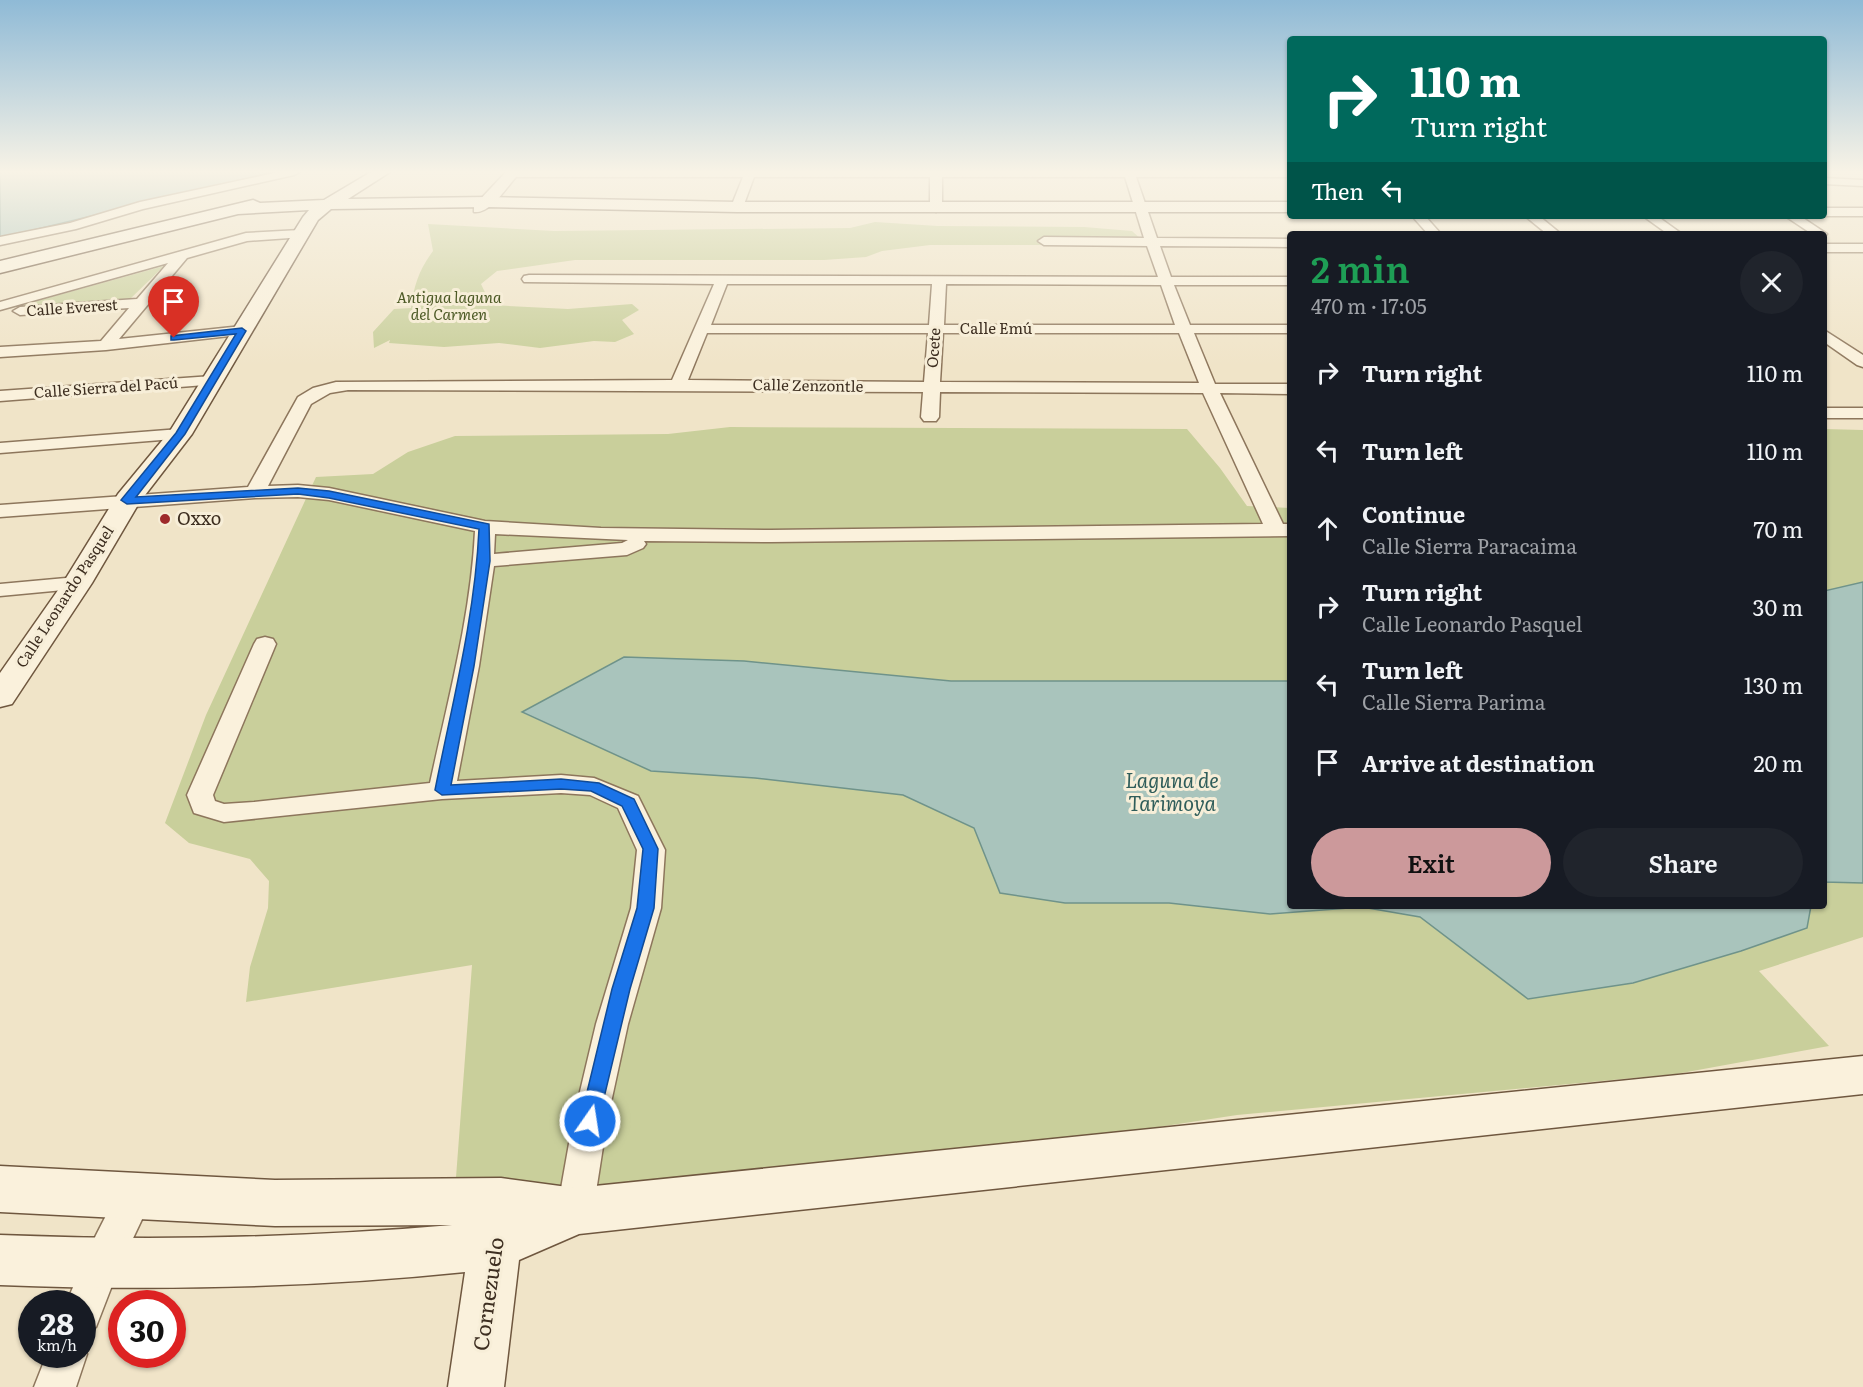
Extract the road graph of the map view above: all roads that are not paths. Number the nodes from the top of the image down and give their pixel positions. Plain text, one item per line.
1 (21, 237) edge
2 (122, 237) edge
3 (251, 237) edge
4 (298, 237) edge
5 (1148, 237) edge
6 (1827, 238) edge
7 (0, 241) edge
8 (1044, 241) dead end
9 (1150, 242) junction
10 (1287, 243) edge
11 (1827, 248) edge
12 (1844, 248) junction
13 (1863, 248) edge
14 (182, 255) junction
15 (0, 267) edge
16 (529, 279) dead end
17 (722, 280) junction
18 (939, 280) junction
19 (1167, 281) junction
20 (1287, 281) edge
21 (143, 303) junction
22 (0, 306) edge
23 (0, 312) edge
24 (701, 329) junction
25 (936, 329) junction
26 (1184, 329) junction
27 (1287, 329) edge
28 (242, 331) junction
29 (1827, 338) edge
30 (106, 345) junction
31 (0, 352) edge
32 (1863, 362) edge
33 (212, 381) junction
34 (678, 385) junction
35 (932, 388) junction
36 (1209, 389) junction
37 (1287, 389) edge
38 (0, 396) edge
39 (1827, 413) edge
40 (1863, 413) edge
41 (930, 417) dead end
42 (180, 434) junction
43 (0, 448) edge
44 (255, 492) junction
45 (127, 500) junction
46 (0, 511) edge
47 (485, 526) junction
48 (1283, 530) edge
49 (651, 536) junction
50 (484, 561) junction
51 (77, 583) junction
52 (0, 590) edge
53 (265, 644) dead end
54 (4, 685) edge
55 (442, 790) junction
56 (1863, 1075) edge
57 (0, 1189) edge
58 (135, 1196) junction
59 (575, 1211) junction
60 (498, 1223) junction
61 (0, 1260) edge
62 (101, 1264) junction
63 (91, 1290) edge
64 (62, 1368) edge
65 (55, 1387) edge
66 (476, 1387) edge

1 - 7 street
2 - 15 street
3 - 14 street
4 - 28 street, Calle Leonardo Pasquel
5 - 9 street
6 - 12 street
8 - 9 street
9 - 10 street
9 - 19 street
11 - 12 street
12 - 13 street
14 - 21 street
14 - 22 street
16 - 17 street
17 - 18 street
17 - 24 street
18 - 19 street
18 - 25 street, Ocete
19 - 20 street
19 - 26 street
21 - 23 street, Calle Everest
21 - 30 street
24 - 25 street, Calle Emú
24 - 34 street
25 - 26 street, Calle Emú
25 - 35 street, Ocete
26 - 27 street, Calle Emú
26 - 36 street
28 - 30 street
28 - 33 street, Calle Leonardo Pasquel
29 - 32 street
30 - 31 street
33 - 38 street, Calle Sierra del Pacú
33 - 42 street, Calle Leonardo Pasquel
34 - 35 street, Calle Zenzontle
34 - 44 street, Calle Zenzontle
35 - 36 street, Calle Zenzontle
35 - 41 street, Ocete
36 - 37 street, Calle Zenzontle
36 - 48 street
39 - 40 street
42 - 43 street
42 - 45 street, Calle Leonardo Pasquel
44 - 45 street
44 - 47 street
45 - 46 street
45 - 51 street, Calle Leonardo Pasquel
47 - 49 street
47 - 50 street
48 - 49 street
49 - 50 street
50 - 55 street
51 - 52 street
51 - 54 street, Calle Leonardo Pasquel
53 - 55 street
55 - 59 street
56 - 59 street
57 - 58 street
58 - 60 street
58 - 62 street
59 - 60 street
60 - 62 street
60 - 66 street, Cornezuelo
61 - 62 street
62 - 63 street
64 - 65 street

